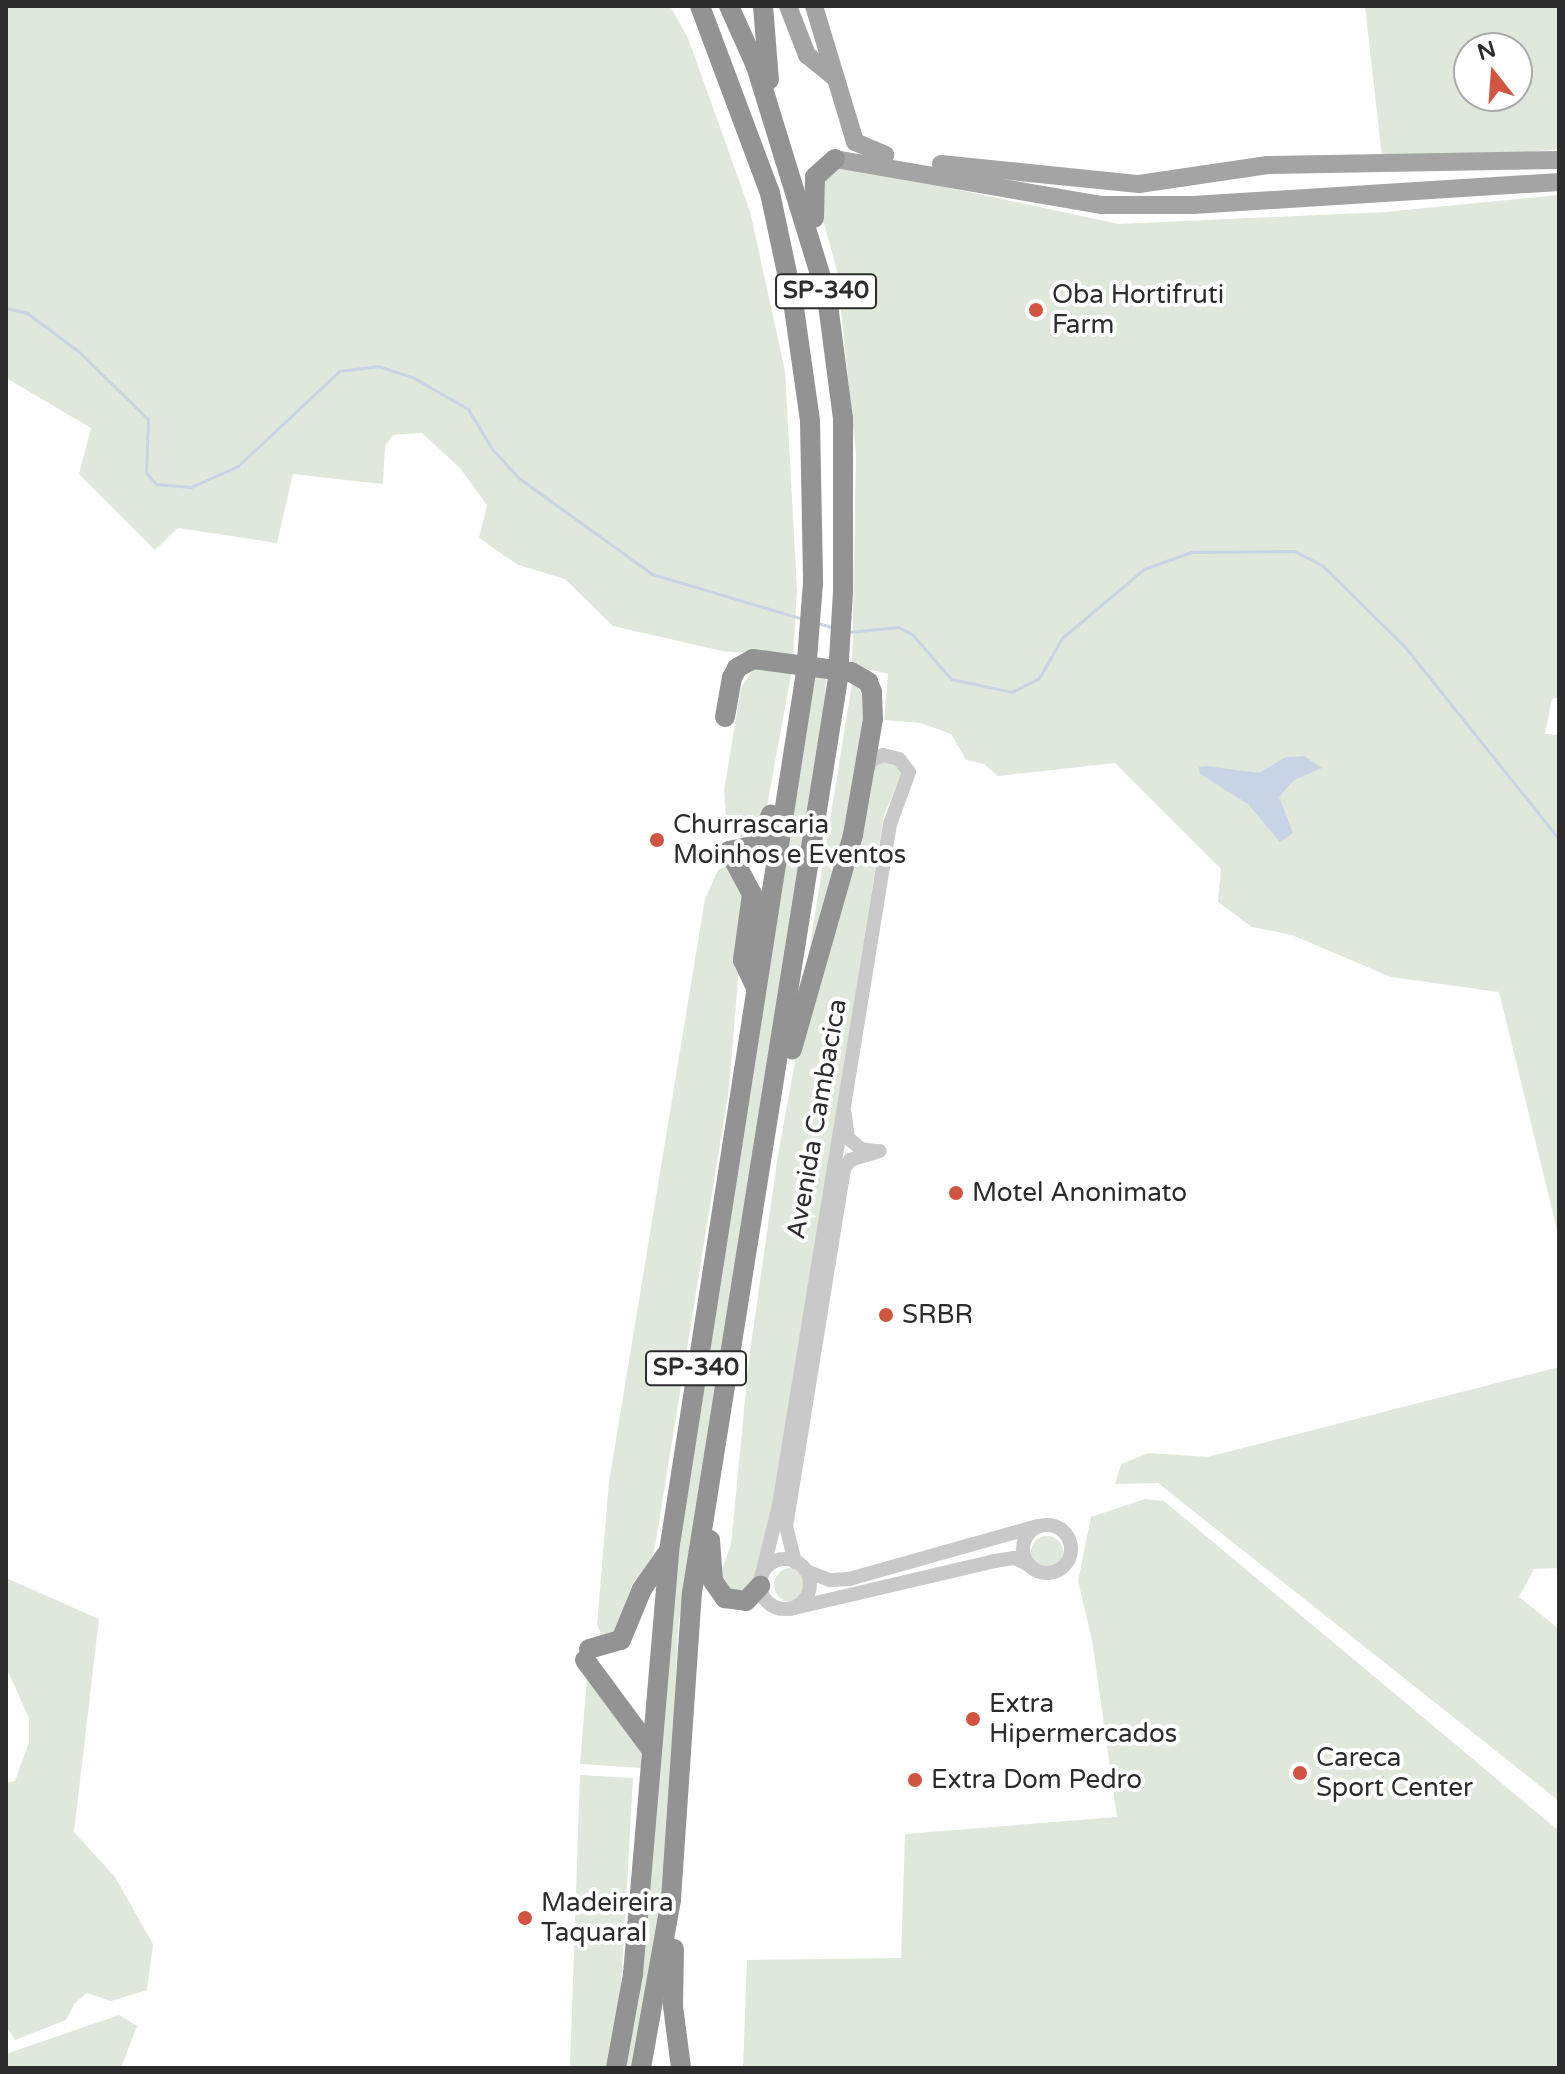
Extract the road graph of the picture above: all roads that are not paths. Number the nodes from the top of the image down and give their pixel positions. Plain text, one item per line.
1 (700, 6) edge
2 (729, 6) edge
3 (763, 6) edge
4 (788, 6) edge
5 (814, 6) edge
6 (835, 78) junction
7 (772, 116) junction
8 (855, 142) junction
9 (835, 159) junction
10 (1559, 160) edge
11 (1559, 182) edge
12 (1139, 184) junction
13 (1078, 204) junction
14 (818, 258) junction
15 (725, 717) dead end
16 (784, 805) junction
17 (857, 815) junction
18 (755, 986) junction
19 (848, 1082) junction
20 (760, 1186) junction
21 (735, 1337) junction
22 (1038, 1526) junction
23 (669, 1551) junction
24 (1029, 1565) junction
25 (800, 1566) junction
26 (761, 1582) junction
27 (790, 1609) junction
28 (650, 1748) junction
29 (676, 1833) junction
30 (616, 2068) edge
31 (641, 2068) edge
32 (681, 2068) edge

1 - 16 highway, SP-340, bridge
2 - 7 highway, SP-340
3 - 7 highway
4 - 6 main road
5 - 6 main road
6 - 8 main road
7 - 14 highway, SP-340
8 - 9 main road
8 - 12 main road
9 - 13 main road
9 - 14 highway
10 - 12 main road
11 - 13 main road
12 - 13 main road
14 - 20 highway, SP-340, bridge
15 - 17 highway
16 - 18 highway, SP-340
16 - 18 highway
17 - 19 street, Avenida Cambacica
17 - 20 highway
18 - 23 highway, SP-340
19 - 25 street, Avenida Cambacica
19 - 26 street, Avenida Cambacica
20 - 21 highway, SP-340
21 - 26 highway
21 - 29 highway, SP-340
22 - 24 street
22 - 24 street
22 - 25 street
23 - 28 highway, SP-340
23 - 28 highway
24 - 27 street
25 - 26 street
25 - 27 street
26 - 27 street
28 - 30 highway, SP-340
29 - 31 highway, SP-340
29 - 32 highway

